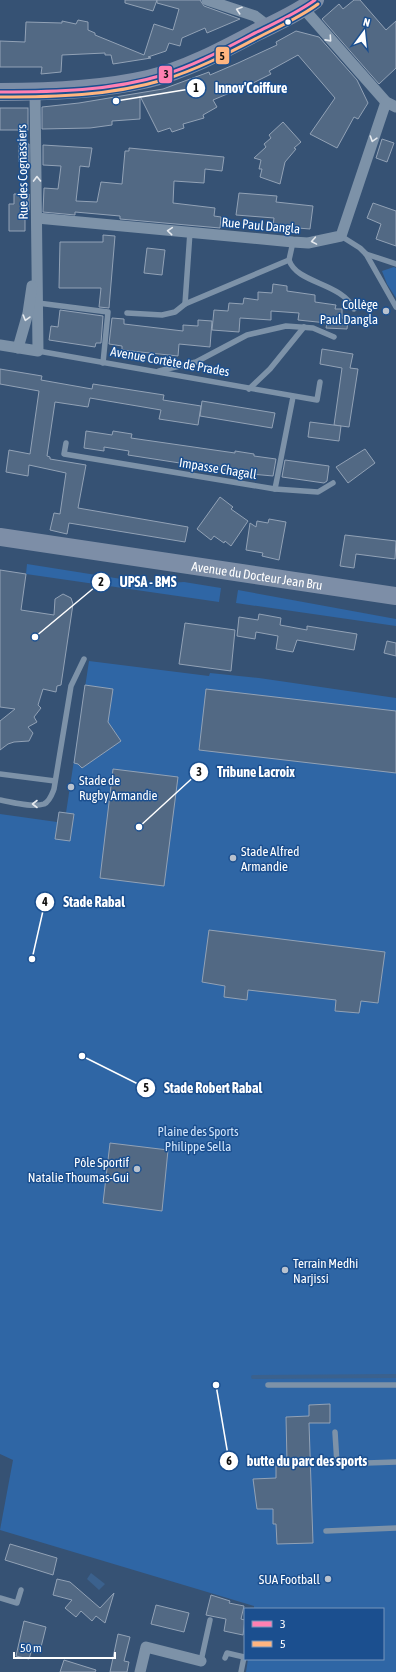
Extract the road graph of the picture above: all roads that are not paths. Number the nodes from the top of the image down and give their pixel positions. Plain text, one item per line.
1 (207, 0) edge
2 (310, 4) edge
3 (268, 26) junction
4 (0, 92) edge
5 (35, 92) junction
6 (386, 102) junction
7 (396, 107) edge
8 (37, 218) junction
9 (190, 232) junction
10 (341, 236) junction
11 (293, 242) junction
12 (38, 252) junction
13 (366, 254) junction
14 (289, 260) junction
15 (396, 264) edge
16 (38, 303) junction
17 (185, 304) junction
18 (396, 307) edge
19 (354, 309) dead end
20 (127, 313) dead end
21 (304, 327) junction
22 (334, 337) dead end
23 (0, 344) edge
24 (18, 348) junction
25 (38, 351) junction
26 (103, 362) junction
27 (157, 372) junction
28 (320, 382) dead end
29 (250, 389) junction
30 (293, 397) junction
31 (66, 443) dead end
32 (333, 483) dead end
33 (275, 489) junction
34 (0, 537) edge
35 (396, 596) edge
36 (84, 659) dead end
37 (0, 774) edge
38 (55, 781) junction
39 (0, 800) edge
40 (396, 1385) edge
41 (268, 1386) dead end
42 (336, 1432) dead end
43 (396, 1462) edge
44 (396, 1528) edge
45 (326, 1531) dead end
46 (21, 1590) dead end
47 (0, 1598) edge
48 (210, 1620) dead end
49 (225, 1658) dead end
50 (201, 1661) joint
51 (140, 1672) edge
52 (241, 1672) edge

3 -> 1 street
2 - 3 main road
2 -> 6 street
3 - 5 main road
4 - 5 main road
8 -> 5 street, Rue des Cognassiers
6 - 7 street
6 -> 10 street
9 -> 8 street, Rue Paul Dangla
8 - 12 street, Rue des Cognassiers
9 - 11 street, Rue Paul Dangla
9 - 17 lane
10 -> 11 street, Rue Paul Dangla
10 - 13 lane
11 - 14 lane
12 - 16 street
12 -> 24 street
13 - 15 lane
13 - 18 lane
14 - 17 lane
14 - 19 lane
16 - 25 street
16 - 26 lane
17 - 20 lane
21 - 22 lane
21 - 27 lane
21 - 29 lane
23 - 24 street, Avenue Cortète de Prades
24 - 25 street, Avenue Cortète de Prades
25 - 26 lane, Avenue Cortète de Prades
26 - 27 lane, Avenue Cortète de Prades
27 - 29 lane, Avenue Cortète de Prades
28 - 30 lane, Avenue Cortète de Prades
29 - 30 lane, Avenue Cortète de Prades
30 - 33 lane
31 - 33 lane, Impasse Chagall
32 - 33 lane, Impasse Chagall
34 - 35 main road, Avenue du Docteur Jean Bru
36 - 38 lane
37 - 38 lane
38 -> 39 lane
40 - 41 lane
42 - 43 lane
44 - 45 lane
46 - 47 lane
48 - 50 lane
49 - 52 lane
50 - 51 street

